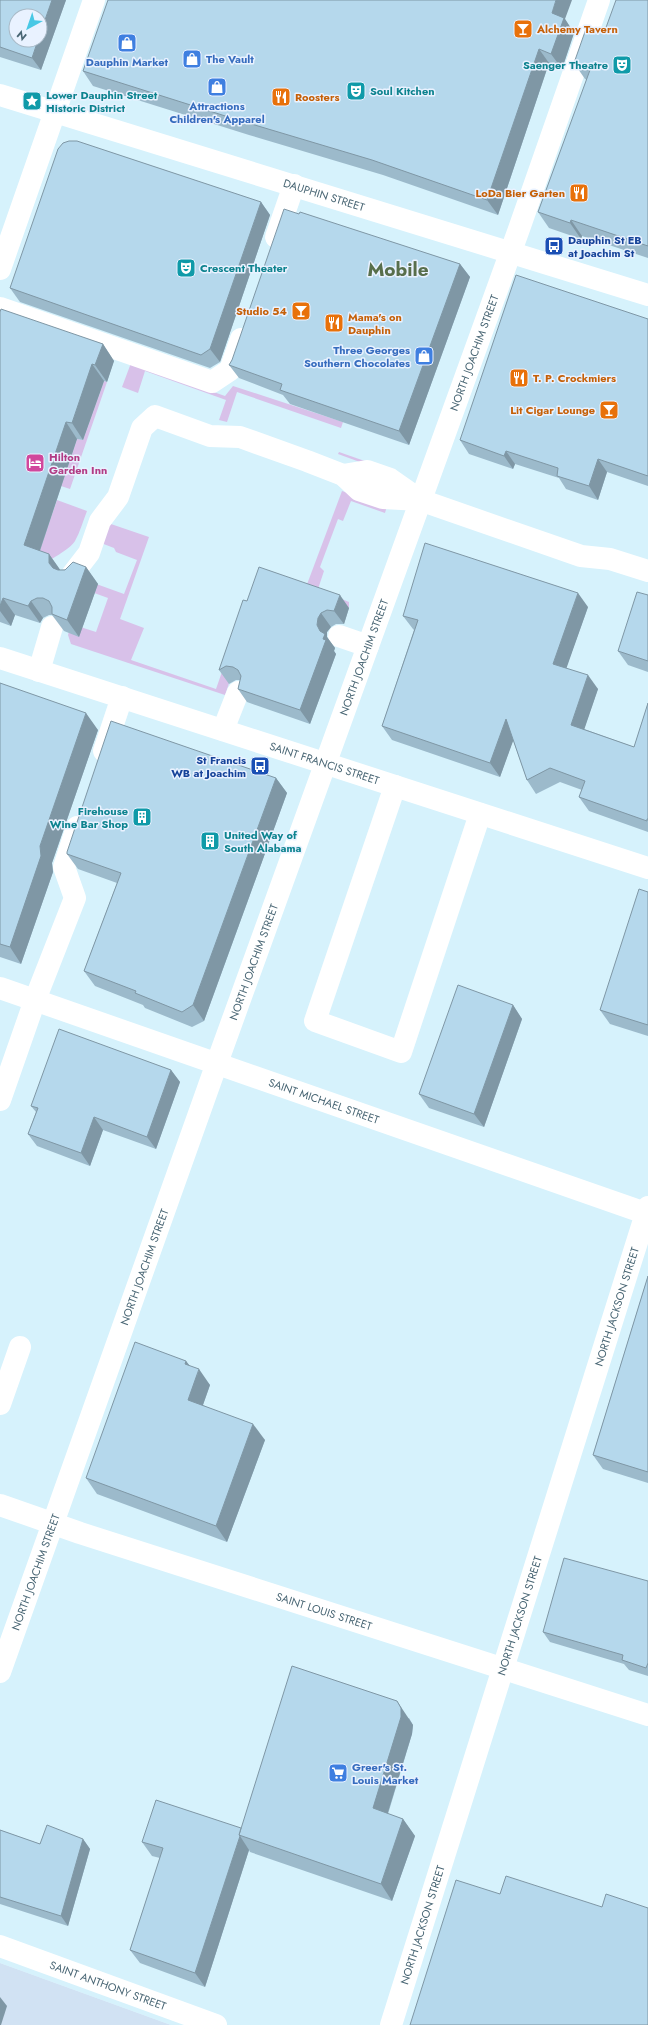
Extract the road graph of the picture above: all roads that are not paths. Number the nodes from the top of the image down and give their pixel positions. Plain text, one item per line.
1 (94, 0) edge
2 (599, 0) edge
3 (0, 95) edge
4 (54, 112) junction
5 (294, 185) junction
6 (511, 252) junction
7 (270, 254) edge
8 (0, 269) edge
9 (648, 295) edge
10 (0, 308) edge
11 (248, 319) edge
12 (420, 500) junction
13 (648, 571) edge
14 (72, 575) edge
15 (52, 627) edge
16 (339, 636) dead end
17 (368, 646) junction
18 (0, 658) edge
19 (39, 671) junction
20 (238, 692) edge
21 (122, 697) junction
22 (223, 730) junction
23 (326, 764) junction
24 (97, 771) edge
25 (395, 786) junction
26 (84, 808) edge
27 (480, 814) junction
28 (648, 868) edge
29 (0, 988) edge
30 (35, 1000) junction
31 (217, 1063) junction
32 (0, 1100) edge
33 (647, 1212) edge
34 (20, 1347) dead end
35 (0, 1404) edge
36 (0, 1505) edge
37 (54, 1524) junction
38 (504, 1669) junction
39 (0, 1672) edge
40 (648, 1715) edge
41 (0, 1946) edge
42 (216, 2025) edge
43 (391, 2025) edge

1 - 4 street
2 - 6 street, NORTH JOACHIM STREET
3 - 4 street, DAUPHIN STREET
4 - 5 street, DAUPHIN STREET
4 - 8 street
5 - 6 street, DAUPHIN STREET
5 - 7 street
6 - 9 street, DAUPHIN STREET
6 - 12 street, NORTH JOACHIM STREET
10 - 11 street
12 - 13 street
12 - 14 street
12 - 17 street, NORTH JOACHIM STREET
15 - 19 street
16 - 17 street
17 - 23 street, NORTH JOACHIM STREET
18 - 19 street, SAINT FRANCIS STREET
19 - 21 street, SAINT FRANCIS STREET
20 - 22 street
21 - 22 street, SAINT FRANCIS STREET
21 - 24 street
22 - 23 street, SAINT FRANCIS STREET
23 - 25 street, SAINT FRANCIS STREET
23 - 31 street, NORTH JOACHIM STREET
25 - 27 street, SAINT FRANCIS STREET
25 - 27 street
26 - 30 street
27 - 28 street, SAINT FRANCIS STREET
29 - 30 street, SAINT MICHAEL STREET
30 - 31 street, SAINT MICHAEL STREET
30 - 32 street
31 - 33 street, SAINT MICHAEL STREET
31 - 37 street, NORTH JOACHIM STREET
33 - 38 street, NORTH JACKSON STREET
34 - 35 street
36 - 37 street, SAINT LOUIS STREET
37 - 38 street, SAINT LOUIS STREET
37 - 39 street, NORTH JOACHIM STREET
38 - 40 street, SAINT LOUIS STREET
38 - 43 street, NORTH JACKSON STREET
41 - 42 street, SAINT ANTHONY STREET

